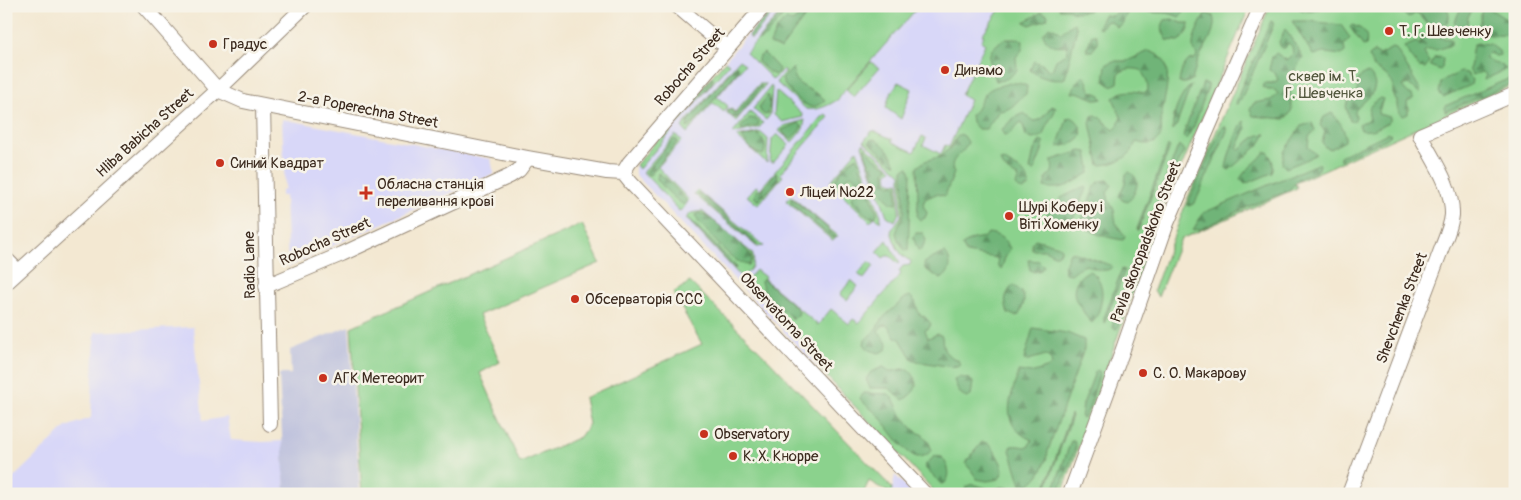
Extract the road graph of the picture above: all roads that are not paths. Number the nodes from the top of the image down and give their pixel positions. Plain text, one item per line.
1 (144, 6) edge
2 (305, 6) edge
3 (677, 6) edge
4 (764, 6) edge
5 (1261, 6) edge
6 (729, 46) junction
7 (218, 90) junction
8 (1515, 94) edge
9 (264, 106) junction
10 (528, 158) junction
11 (623, 172) junction
12 (6, 259) edge
13 (18, 271) junction
14 (6, 283) edge
15 (266, 286) junction
16 (270, 424) dead end
17 (925, 494) edge
18 (1070, 494) edge
19 (1349, 494) edge

1 - 7 street, 2-a Poperechna Street
2 - 7 street, Hliba Babicha Street
3 - 6 street
4 - 6 street, Robocha Street
5 - 18 street, Pavla skoropadskoho Street
6 - 11 street, Robocha Street
7 - 9 street, 2-a Poperechna Street
7 - 13 street, Hliba Babicha Street
8 - 19 street, Shevchenka Street
9 - 10 street, 2-a Poperechna Street
9 - 15 street, Radio Lane
10 - 11 street, 2-a Poperechna Street
10 - 15 street, Robocha Street
11 - 17 street, Observatorna Street
12 - 13 street
13 - 14 street, Hliba Babicha Street
15 - 16 street, Radio Lane

